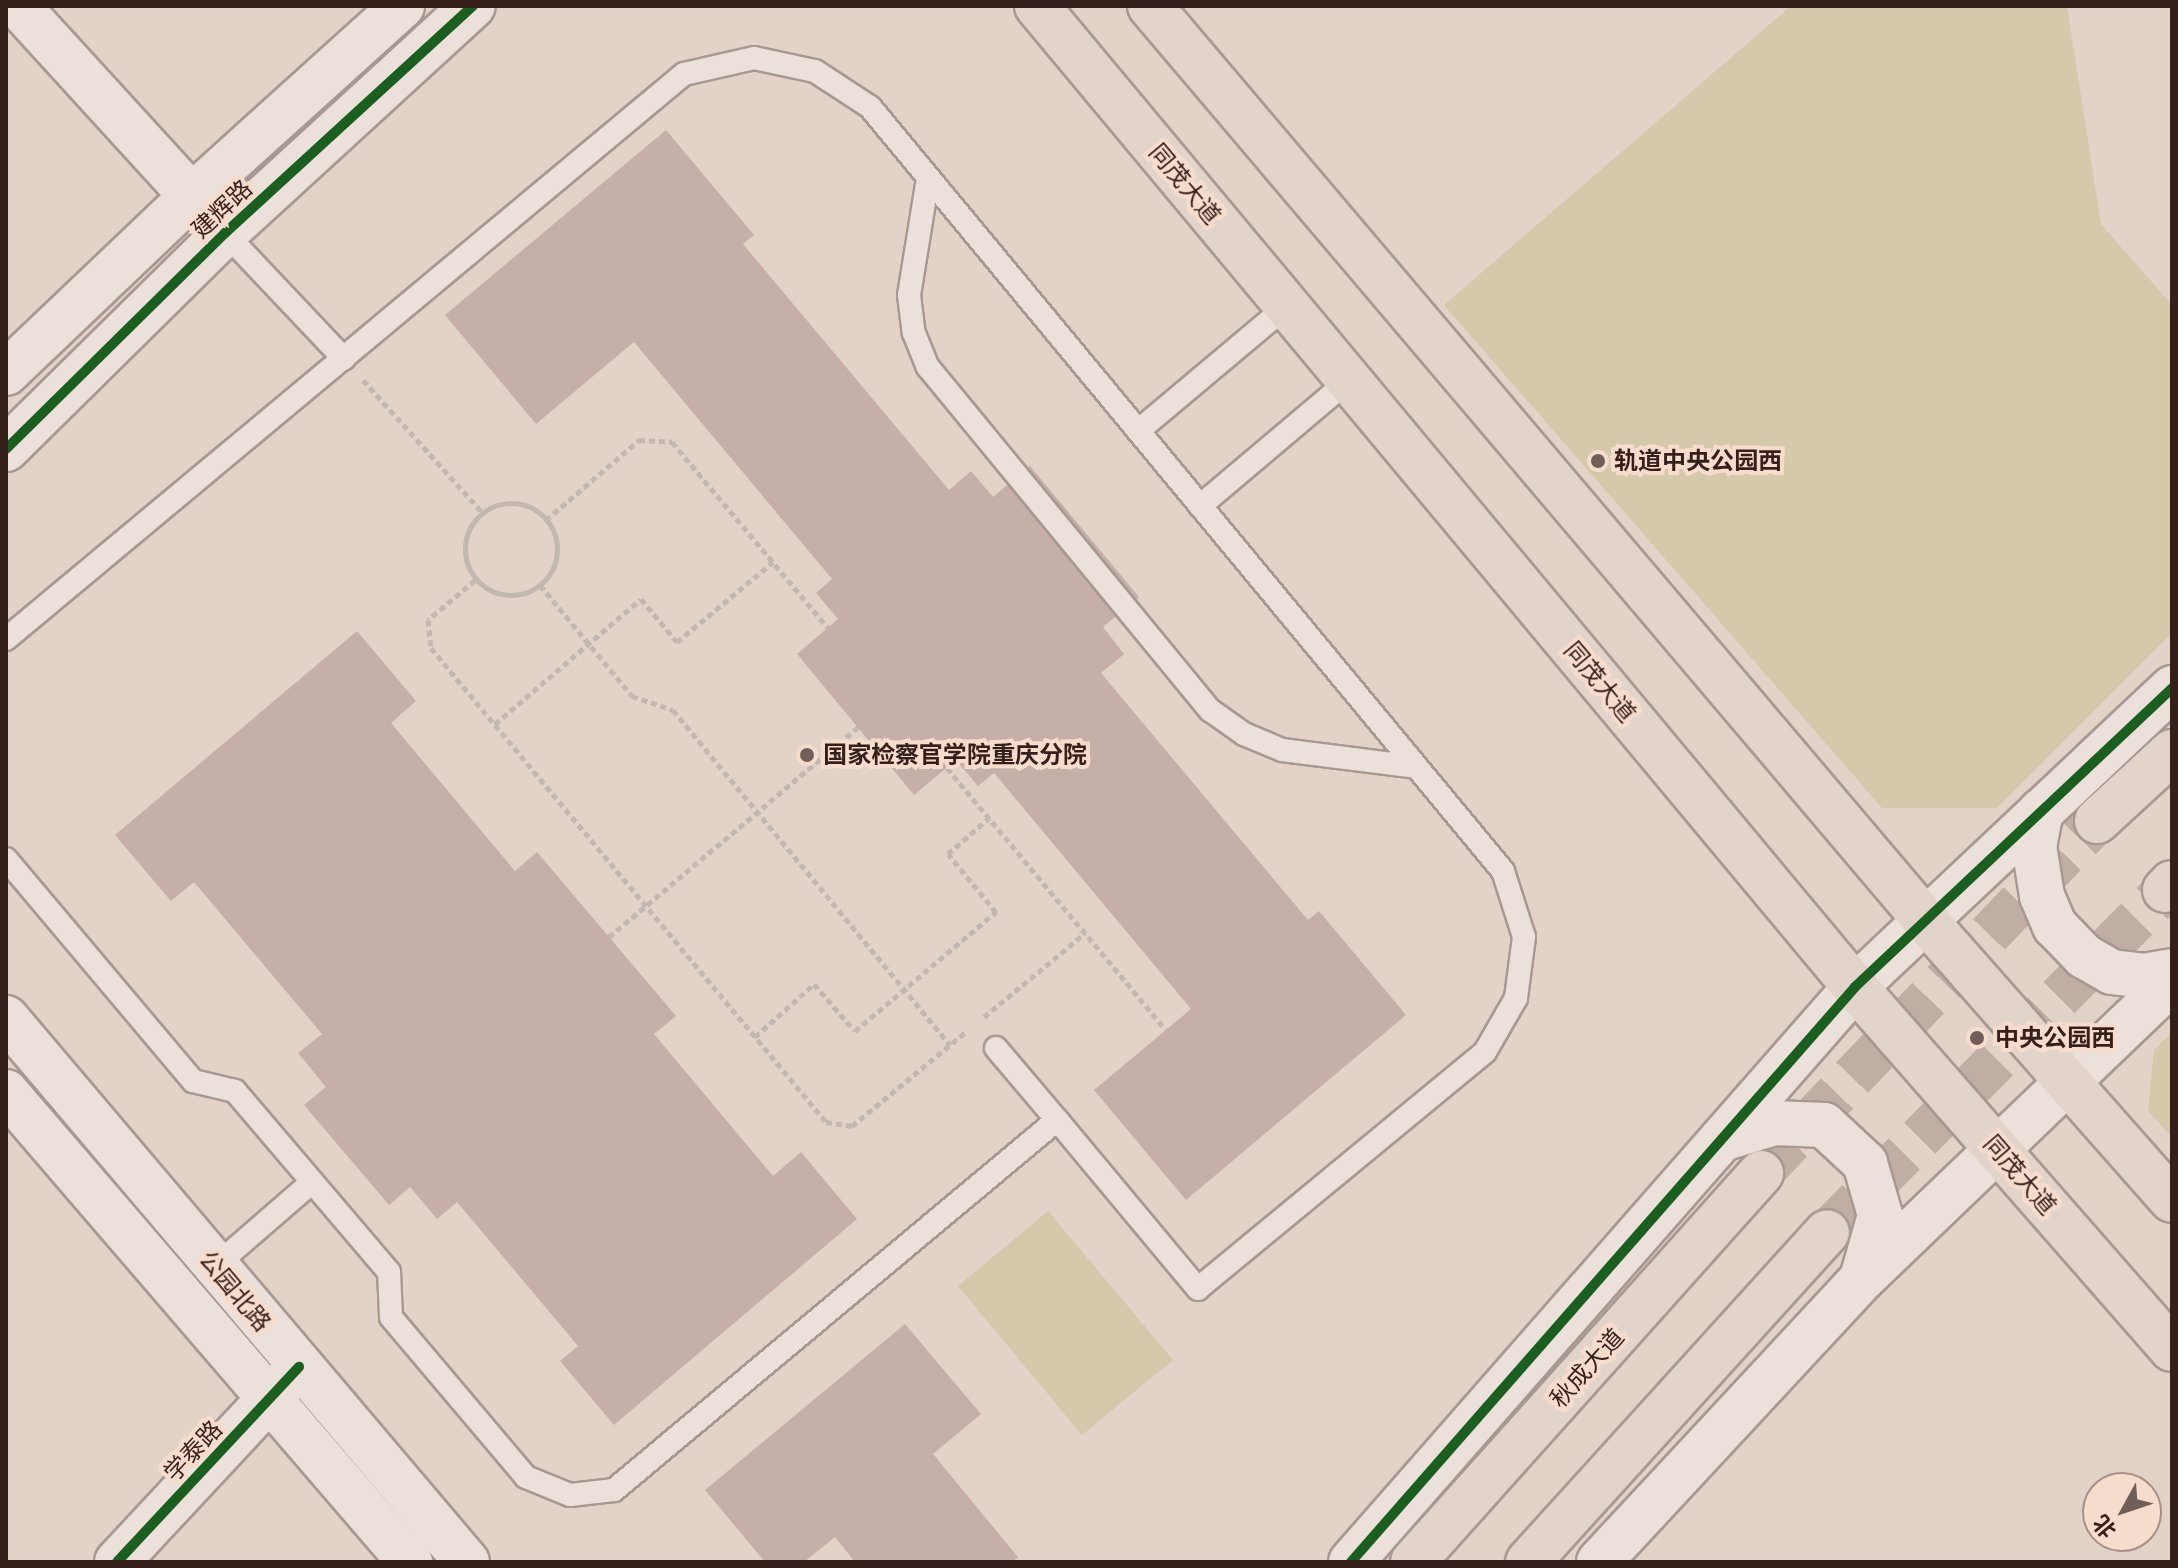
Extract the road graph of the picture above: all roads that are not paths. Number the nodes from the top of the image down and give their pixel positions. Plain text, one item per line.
1 (18, 6) edge
2 (402, 6) edge
3 (473, 6) edge
4 (1037, 6) edge
5 (1150, 6) edge
6 (928, 178) junction
7 (192, 196) junction
8 (225, 233) junction
9 (1287, 306) junction
10 (344, 359) junction
11 (6, 373) edge
12 (1348, 381) junction
13 (1138, 431) junction
14 (6, 449) edge
15 (1200, 506) junction
16 (6, 639) edge
17 (2172, 688) edge
18 (2172, 752) edge
19 (1416, 767) junction
20 (2041, 811) junction
21 (2097, 821) tunnel mouth
22 (6, 859) edge
23 (1925, 920) junction
24 (2172, 971) edge
25 (2172, 982) edge
26 (1855, 987) junction
27 (6, 1018) edge
28 (996, 1048) dead end
29 (2067, 1082) junction
30 (6, 1092) edge
31 (1057, 1120) junction
32 (1722, 1139) junction
33 (1996, 1147) junction
34 (1761, 1173) tunnel mouth
35 (312, 1182) junction
36 (2172, 1200) edge
37 (1827, 1232) tunnel mouth
38 (214, 1267) junction
39 (1863, 1278) junction
40 (2172, 1349) edge
41 (284, 1382) junction
42 (117, 1562) edge
43 (410, 1562) edge
44 (467, 1562) edge
45 (1351, 1562) edge
46 (1413, 1562) edge
47 (1528, 1562) edge
48 (1599, 1562) edge

1 - 7 street
2 - 7 street, 建辉路
3 - 8 street, 建辉路
4 - 9 main road, 同茂大道
5 - 23 main road
6 - 10 lane
6 - 13 lane
6 - 19 lane
7 - 8 street
7 - 11 street, 建辉路
8 - 10 lane
8 - 14 street, 建辉路
9 - 12 main road, 同茂大道
9 - 13 lane
10 - 16 lane
12 - 15 lane
12 - 26 main road, 同茂大道
13 - 15 lane
15 - 19 lane
17 - 20 street
18 - 21 main road
19 - 31 lane
20 - 23 street
20 - 24 street
22 - 35 lane
23 - 26 street
23 - 29 main road
25 - 29 street
26 - 32 street
26 - 33 main road, 同茂大道
27 - 38 street, 公园北路
28 - 31 lane
29 - 33 street
29 - 36 main road
30 - 41 street, 公园北路
31 - 35 lane
32 - 39 street
32 - 45 street
33 - 39 street
33 - 40 main road, 同茂大道
34 - 46 main road, 秋成大道
35 - 38 lane
37 - 47 main road
38 - 41 street, 公园北路
39 - 48 street
41 - 42 street, 学泰路
41 - 43 street, 公园北路
41 - 44 street, 公园北路

